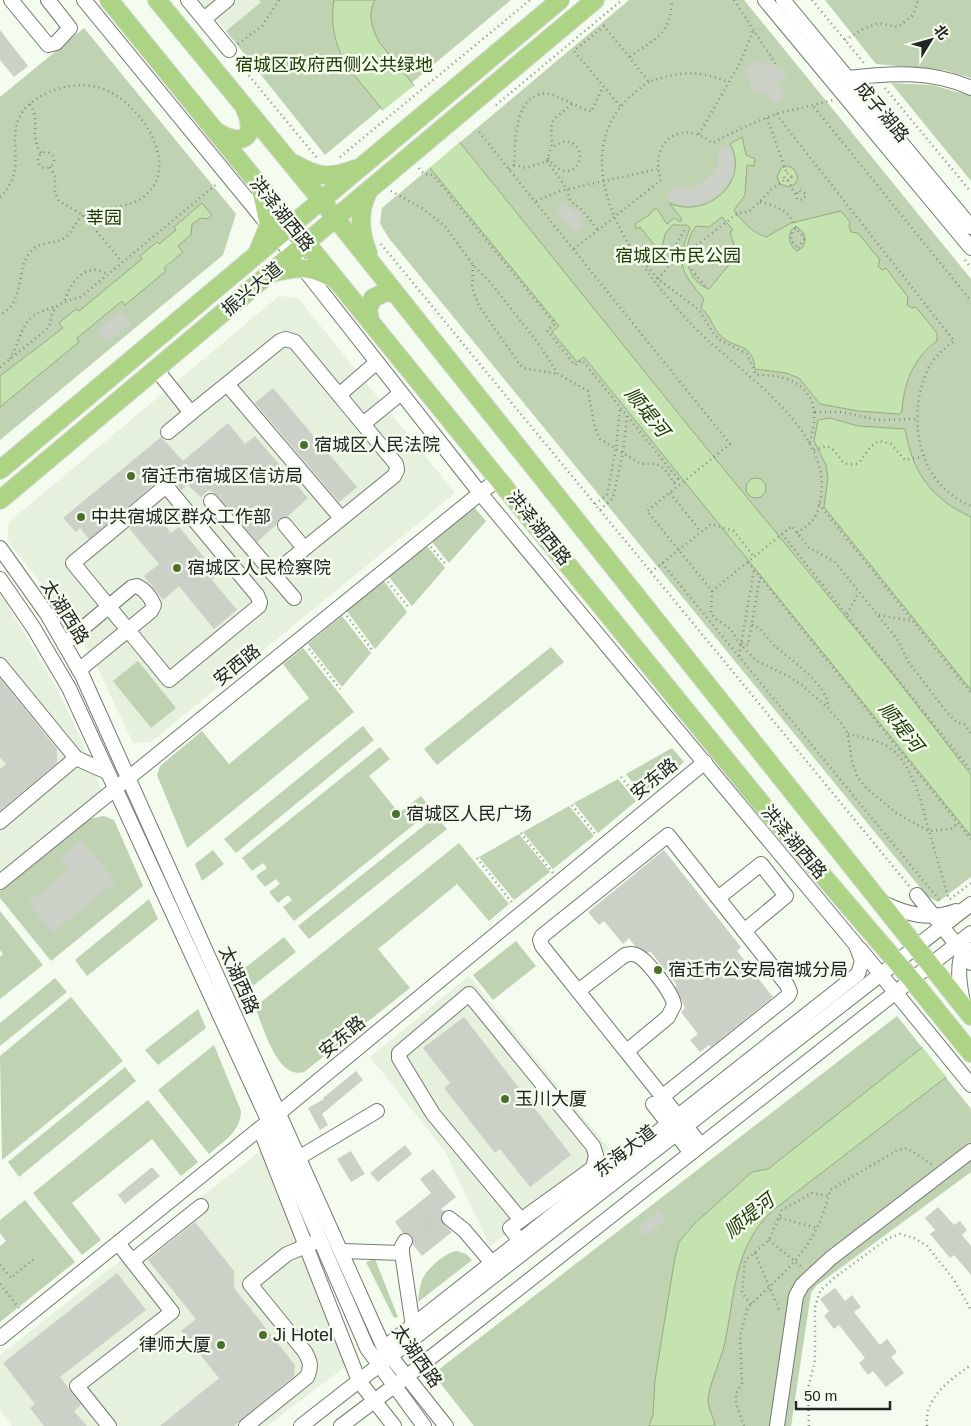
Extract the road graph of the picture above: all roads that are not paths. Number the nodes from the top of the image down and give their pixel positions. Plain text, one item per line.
1 (11, 0) edge
2 (48, 0) edge
3 (84, 0) edge
4 (109, 0) edge
5 (157, 0) edge
6 (188, 0) edge
7 (228, 0) edge
8 (560, 0) edge
9 (595, 0) edge
10 (765, 0) edge
11 (783, 0) edge
12 (204, 19) junction
13 (229, 50) road end
14 (848, 78) junction
15 (971, 88) edge
16 (243, 105) junction
17 (215, 130) junction
18 (289, 160) junction
19 (369, 161) junction
20 (394, 179) junction
21 (259, 185) junction
22 (368, 192) junction
23 (322, 201) junction
24 (336, 219) junction
25 (292, 226) junction
26 (971, 227) edge
27 (274, 232) junction
28 (971, 248) edge
29 (300, 255) junction
30 (371, 263) junction
31 (336, 280) junction
32 (227, 281) junction
33 (395, 293) junction
34 (240, 298) junction
35 (370, 321) junction
36 (377, 362) junction
37 (156, 369) junction
38 (227, 384) junction
39 (401, 393) junction
40 (339, 395) junction
41 (191, 413) junction
42 (363, 424) junction
43 (168, 432) dead end
44 (35, 440) junction
45 (49, 459) junction
46 (0, 470) edge
47 (498, 478) junction
48 (480, 493) junction
49 (0, 500) edge
50 (211, 501) dead end
51 (341, 518) junction
52 (285, 525) dead end
53 (0, 548) edge
54 (304, 548) junction
55 (273, 574) junction
56 (0, 579) edge
57 (294, 598) dead end
58 (108, 606) junction
59 (128, 630) junction
60 (64, 644) junction
61 (0, 665) edge
62 (79, 670) junction
63 (76, 758) junction
64 (705, 762) junction
65 (107, 772) junction
66 (127, 778) junction
67 (115, 788) junction
68 (0, 822) edge
69 (858, 876) junction
70 (0, 882) edge
71 (836, 891) junction
72 (916, 895) road end
73 (718, 898) junction
74 (879, 901) junction
75 (970, 905) edge
76 (938, 917) junction
77 (864, 924) junction
78 (744, 931) junction
79 (971, 933) edge
80 (971, 938) edge
81 (856, 945) junction
82 (915, 947) junction
83 (963, 953) edge
84 (897, 962) junction
85 (930, 965) junction
86 (877, 969) junction
87 (912, 980) junction
88 (578, 991) junction
89 (900, 996) junction
90 (967, 1012) edge
91 (940, 1014) junction
92 (971, 1026) edge
93 (967, 1049) edge
94 (627, 1051) junction
95 (971, 1085) edge
96 (658, 1100) junction
97 (377, 1111) dead end
98 (269, 1121) junction
99 (677, 1125) junction
100 (696, 1149) junction
101 (971, 1151) edge
102 (300, 1157) junction
103 (201, 1206) dead end
104 (449, 1218) dead end
105 (521, 1220) junction
106 (520, 1240) junction
107 (320, 1241) junction
108 (118, 1243) junction
109 (306, 1246) junction
110 (342, 1251) junction
111 (132, 1261) junction
112 (496, 1268) junction
113 (414, 1332) junction
114 (0, 1338) edge
115 (388, 1353) junction
116 (379, 1367) junction
117 (406, 1377) junction
118 (359, 1381) junction
119 (394, 1386) junction
120 (375, 1401) junction
121 (108, 1426) edge
122 (246, 1426) edge
123 (301, 1426) edge
124 (341, 1426) edge
125 (394, 1426) edge
126 (424, 1426) edge
127 (446, 1426) edge
128 (776, 1426) edge

1 - 2 street
3 - 27 street
4 - 17 main road, 洪泽湖西路
5 - 16 main road, 洪泽湖西路
6 - 12 street
7 - 12 street
8 - 19 main road, 振兴大道
9 - 20 main road, 振兴大道
10 - 28 street, 成子湖路
11 - 14 street, 成子湖路
12 - 13 street
14 - 15 street
14 - 26 street, 成子湖路
16 - 17 main road
16 - 18 main road, 洪泽湖西路
17 - 21 main road, 洪泽湖西路
18 - 19 main road
18 - 23 main road, 洪泽湖西路
19 - 20 main road
19 - 23 main road, 振兴大道
20 - 22 main road, 振兴大道
21 - 25 main road, 洪泽湖西路
21 - 27 main road
22 - 24 main road, 振兴大道
22 - 30 main road
23 - 24 main road, 洪泽湖西路
23 - 25 main road, 振兴大道
24 - 29 main road, 振兴大道
24 - 30 main road, 洪泽湖西路
25 - 27 main road, 振兴大道
25 - 29 main road, 洪泽湖西路
27 - 29 street
27 - 32 main road, 振兴大道
29 - 31 main road, 洪泽湖西路
29 - 31 main road
29 - 34 main road, 振兴大道
29 - 36 street
30 - 33 main road, 洪泽湖西路
31 - 35 main road, 洪泽湖西路
32 - 34 main road
32 - 44 main road, 振兴大道
33 - 35 main road
33 - 69 main road, 洪泽湖西路
34 - 37 main road, 振兴大道
35 - 47 main road, 洪泽湖西路
36 - 39 street
36 - 40 street
37 - 41 street
37 - 45 main road, 振兴大道
38 - 40 street
38 - 41 street
38 - 51 street
39 - 42 street
39 - 48 street
40 - 42 street
41 - 43 street
42 - 51 street
44 - 45 main road
44 - 46 main road, 振兴大道
45 - 49 main road, 振兴大道
47 - 48 street, 安西路
47 - 71 main road, 洪泽湖西路
48 - 64 street
48 - 66 street, 安西路
50 - 55 street
51 - 54 street
52 - 54 street
53 - 60 street, 太湖西路
54 - 55 street
55 - 57 street
56 - 65 street, 太湖西路
58 - 59 street
58 - 59 street
58 - 59 street
58 - 60 street
59 - 62 street
60 - 62 street, 太湖西路
61 - 63 street
62 - 66 street, 太湖西路
63 - 65 street
63 - 68 street
64 - 81 street
64 - 98 street, 安东路
65 - 67 street, 太湖西路
66 - 67 street, 安西路
66 - 98 street, 太湖西路
67 - 70 street, 安西路
67 - 98 street, 太湖西路
69 - 71 main road
69 - 74 main road, 洪泽湖西路
71 - 77 main road, 洪泽湖西路
72 - 76 street
73 - 78 street
73 - 78 street
73 - 88 street
74 - 76 street
74 - 82 main road, 洪泽湖西路
75 - 76 street, 东海大道
76 - 82 street, 东海大道
76 - 83 street
77 - 84 main road, 洪泽湖西路
77 - 86 street
78 - 96 street
79 - 83 street
80 - 83 street
81 - 86 street
81 - 99 street
82 - 84 street, 东海大道
82 - 85 main road, 洪泽湖西路
83 - 85 street
83 - 90 street
84 - 86 street, 东海大道
84 - 87 main road, 洪泽湖西路
85 - 87 street
85 - 90 main road, 洪泽湖西路
86 - 89 street
86 - 99 street, 东海大道
87 - 89 street
87 - 91 main road, 洪泽湖西路
88 - 94 street
88 - 94 street
89 - 91 street
89 - 95 street
89 - 100 street
91 - 93 main road, 洪泽湖西路
92 - 93 main road
94 - 96 street
96 - 99 street
97 - 102 street
98 - 102 street, 太湖西路
98 - 107 street, 太湖西路
98 - 108 street, 安东路
98 - 109 street
99 - 100 street
99 - 106 street
99 - 112 street, 东海大道
100 - 117 street
101 - 128 street
102 - 110 street, 太湖西路
103 - 111 street
104 - 112 street
105 - 105 street
105 - 106 street
106 - 112 street
107 - 109 street
107 - 116 street, 太湖西路
108 - 111 street
108 - 114 street, 安东路
109 - 118 street
109 - 122 street
110 - 113 street
110 - 115 street, 太湖西路
111 - 121 street
112 - 113 street, 东海大道
113 - 115 street, 东海大道
115 - 116 street, 东海大道
115 - 117 street, 太湖西路
116 - 118 street, 东海大道
116 - 119 street, 太湖西路
117 - 119 street
117 - 127 street, 太湖西路
118 - 120 street
118 - 123 street, 东海大道
119 - 120 street
119 - 126 street, 太湖西路
120 - 124 street
120 - 125 street

